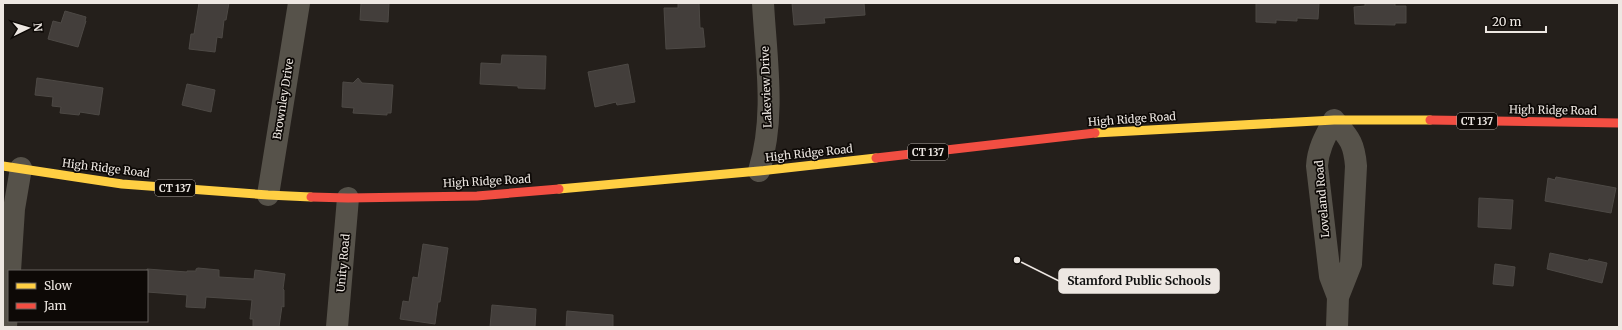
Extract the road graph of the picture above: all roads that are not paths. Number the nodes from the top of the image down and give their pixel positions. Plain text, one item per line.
1 (299, 3) edge
2 (762, 3) edge
3 (1334, 120) junction
4 (1619, 123) edge
5 (12, 167) edge
6 (759, 171) junction
7 (268, 195) junction
8 (348, 198) junction
9 (10, 270) edge
10 (8, 298) edge
11 (1338, 298) junction
12 (6, 327) edge
13 (337, 327) edge
14 (1337, 327) edge

1 - 7 street, Brownley Drive
2 - 6 street, Lakeview Drive
3 - 4 main road, High Ridge Road / CT 137
3 - 6 main road, High Ridge Road / CT 137
3 - 11 street, Loveland Road
3 - 11 street, Loveland Road
5 - 7 main road, High Ridge Road / CT 137
5 - 9 street
6 - 8 main road, High Ridge Road / CT 137
7 - 8 main road, High Ridge Road / CT 137
8 - 13 street, Unity Road
10 - 12 street
11 - 14 street, Loveland Road

